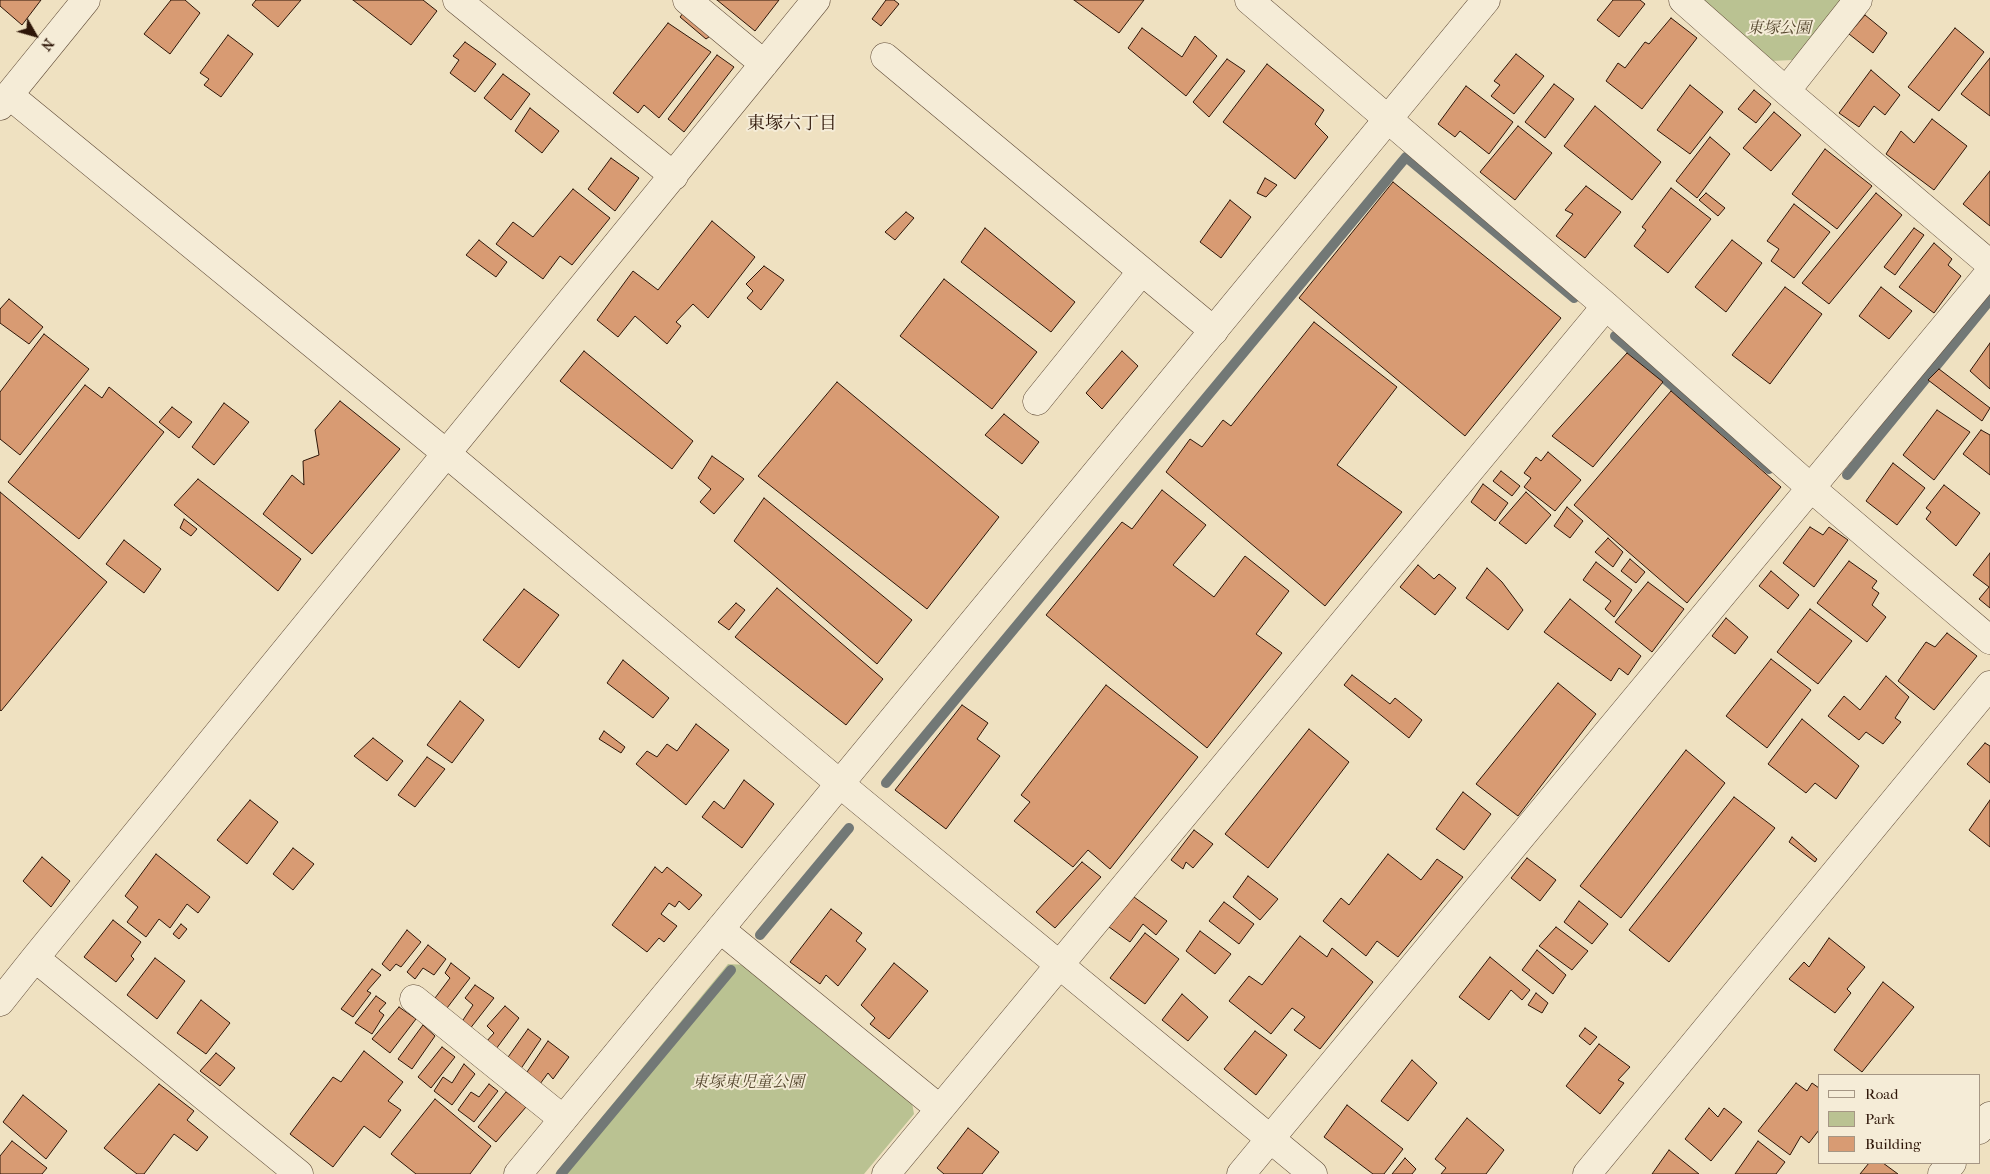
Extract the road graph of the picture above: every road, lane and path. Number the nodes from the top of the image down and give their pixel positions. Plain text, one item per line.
1 (86, 0) edge
2 (457, 0) edge
3 (687, 0) edge
4 (816, 0) edge
5 (1248, 0) edge
6 (1486, 0) edge
7 (1683, 0) edge
8 (1858, 0) edge
9 (885, 57) dead end
10 (764, 64) junction
11 (1786, 91) junction
12 (4, 100) edge
13 (1388, 119) junction
14 (674, 176) junction
15 (1990, 264) edge
16 (1142, 271) junction
17 (1990, 272) edge
18 (1606, 306) junction
19 (1214, 330) junction
20 (1037, 401) dead end
21 (447, 454) junction
22 (1811, 488) junction
23 (1990, 640) edge
24 (1990, 685) edge
25 (840, 784) junction
26 (720, 929) junction
27 (34, 958) junction
28 (1059, 966) junction
29 (2, 994) edge
30 (414, 999) dead end
31 (940, 1109) junction
32 (1990, 1116) edge
33 (563, 1120) junction
34 (1980, 1129) edge
35 (1270, 1138) junction
36 (1951, 1164) edge
37 (897, 1170) edge
38 (299, 1174) edge
39 (518, 1174) edge
40 (1241, 1174) edge
41 (1313, 1174) edge
42 (1587, 1174) edge
43 (1942, 1174) edge

1 - 12 street
2 - 14 street
3 - 10 street
4 - 10 street
5 - 13 street
6 - 13 street
7 - 11 street
8 - 11 street
9 - 16 street
10 - 14 street
11 - 15 street
12 - 21 street
13 - 18 street
13 - 19 street
14 - 21 street
16 - 19 street
16 - 20 street
17 - 22 street
18 - 22 street
18 - 28 street
19 - 25 street
21 - 25 street
21 - 27 street
22 - 23 street
22 - 35 street
24 - 42 street
25 - 26 street
25 - 28 street
26 - 31 street
26 - 33 street
27 - 29 street
27 - 38 street
28 - 31 street
28 - 35 street
30 - 33 street
31 - 37 street
32 - 34 street
33 - 39 street
35 - 40 street
35 - 41 street
36 - 43 street

